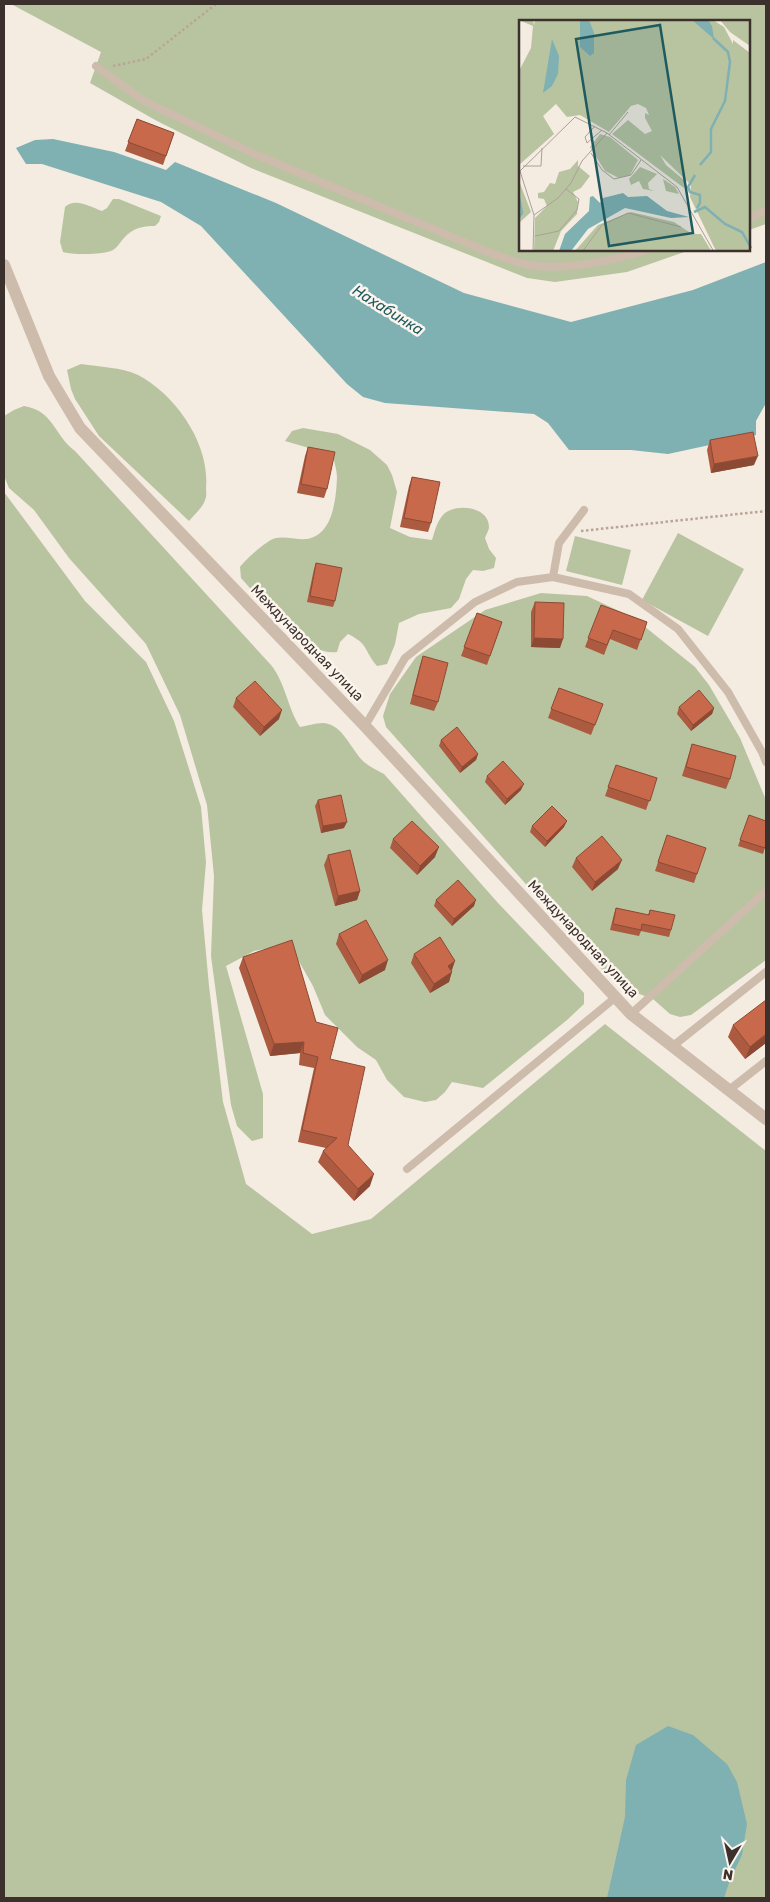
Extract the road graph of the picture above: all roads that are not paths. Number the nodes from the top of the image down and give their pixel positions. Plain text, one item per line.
1 (98, 68) road end
2 (766, 211) edge
3 (750, 218) edge
4 (644, 251) edge
5 (4, 265) edge
6 (584, 510) dead end
7 (553, 577) junction
8 (366, 726) junction
9 (766, 762) edge
10 (766, 891) edge
11 (766, 972) edge
12 (616, 997) junction
13 (631, 1014) junction
14 (673, 1046) junction
15 (766, 1061) edge
16 (729, 1090) junction
17 (766, 1119) edge
18 (407, 1169) dead end

1 - 4 lane
2 - 3 lane
5 - 8 street, Международная улица
6 - 7 lane
7 - 8 lane
7 - 9 lane
8 - 12 street, Международная улица
10 - 13 lane
11 - 14 lane
12 - 13 street, Международная улица
12 - 18 lane
13 - 14 street, Международная улица
14 - 16 street, Международная улица
15 - 16 lane
16 - 17 street, Международная улица

